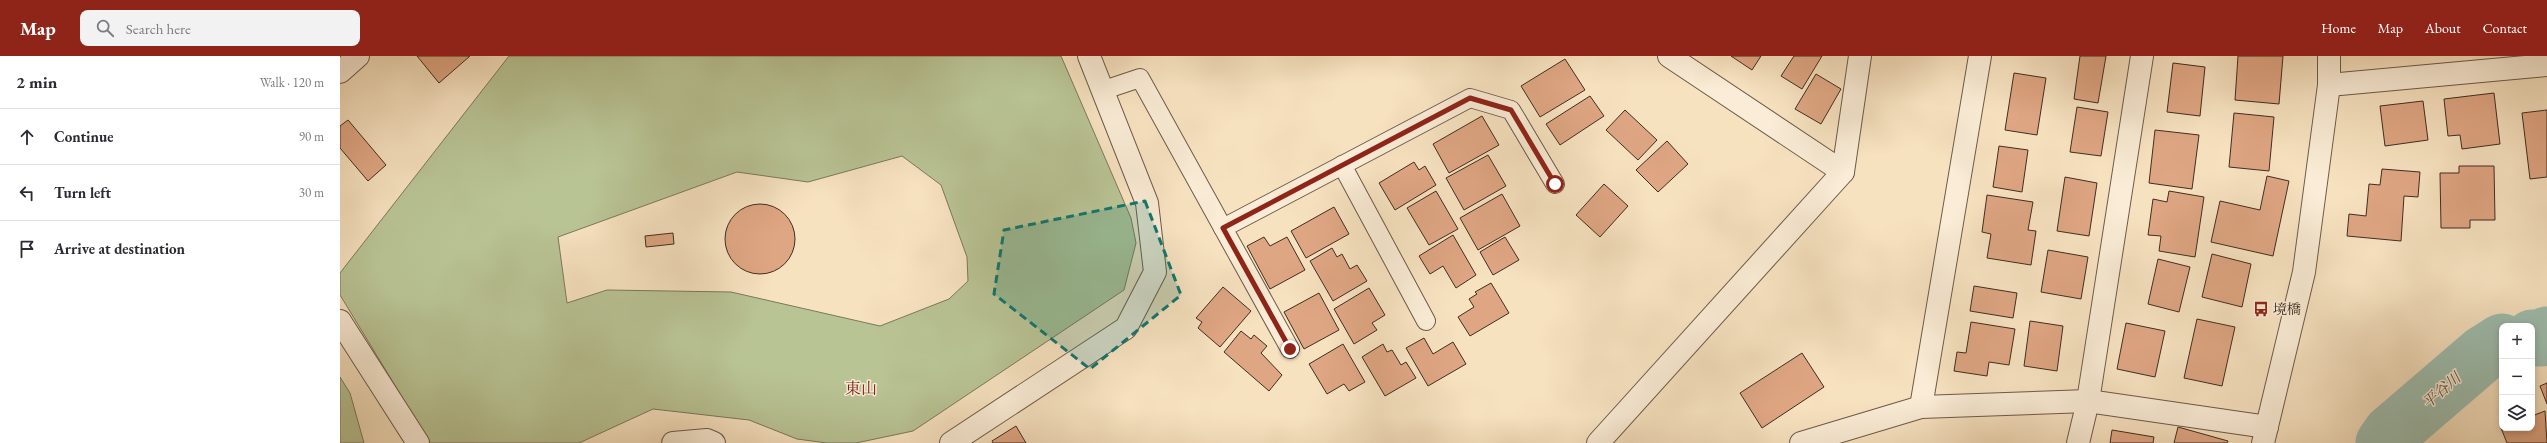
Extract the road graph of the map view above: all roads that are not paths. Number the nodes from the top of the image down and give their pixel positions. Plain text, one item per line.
1 (358, 56) edge
2 (1089, 56) edge
3 (1669, 56) edge
4 (1860, 56) edge
5 (1980, 56) edge
6 (2142, 56) edge
7 (2329, 56) edge
8 (2547, 65) edge
9 (340, 72) edge
10 (2329, 85) junction
11 (1104, 90) junction
12 (1342, 165) junction
13 (1843, 172) junction
14 (1555, 184) dead end
15 (1223, 228) junction
16 (340, 321) edge
17 (1426, 321) dead end
18 (1290, 349) dead end
19 (2088, 401) junction
20 (1921, 407) junction
21 (2265, 435) edge
22 (418, 443) edge
23 (673, 443) edge
24 (714, 443) edge
25 (951, 443) edge
26 (1598, 443) edge
27 (1801, 443) edge
28 (2078, 443) edge

1 - 9 street
2 - 11 street
3 - 13 street
4 - 13 street
5 - 20 street
6 - 19 street
7 - 10 street
8 - 10 street
10 - 21 street
11 - 15 lane
11 - 25 street
12 - 14 lane
12 - 15 lane
12 - 17 lane
13 - 26 street
15 - 18 lane
16 - 22 street
19 - 20 street
19 - 21 street
19 - 28 street
20 - 27 street
23 - 24 street

